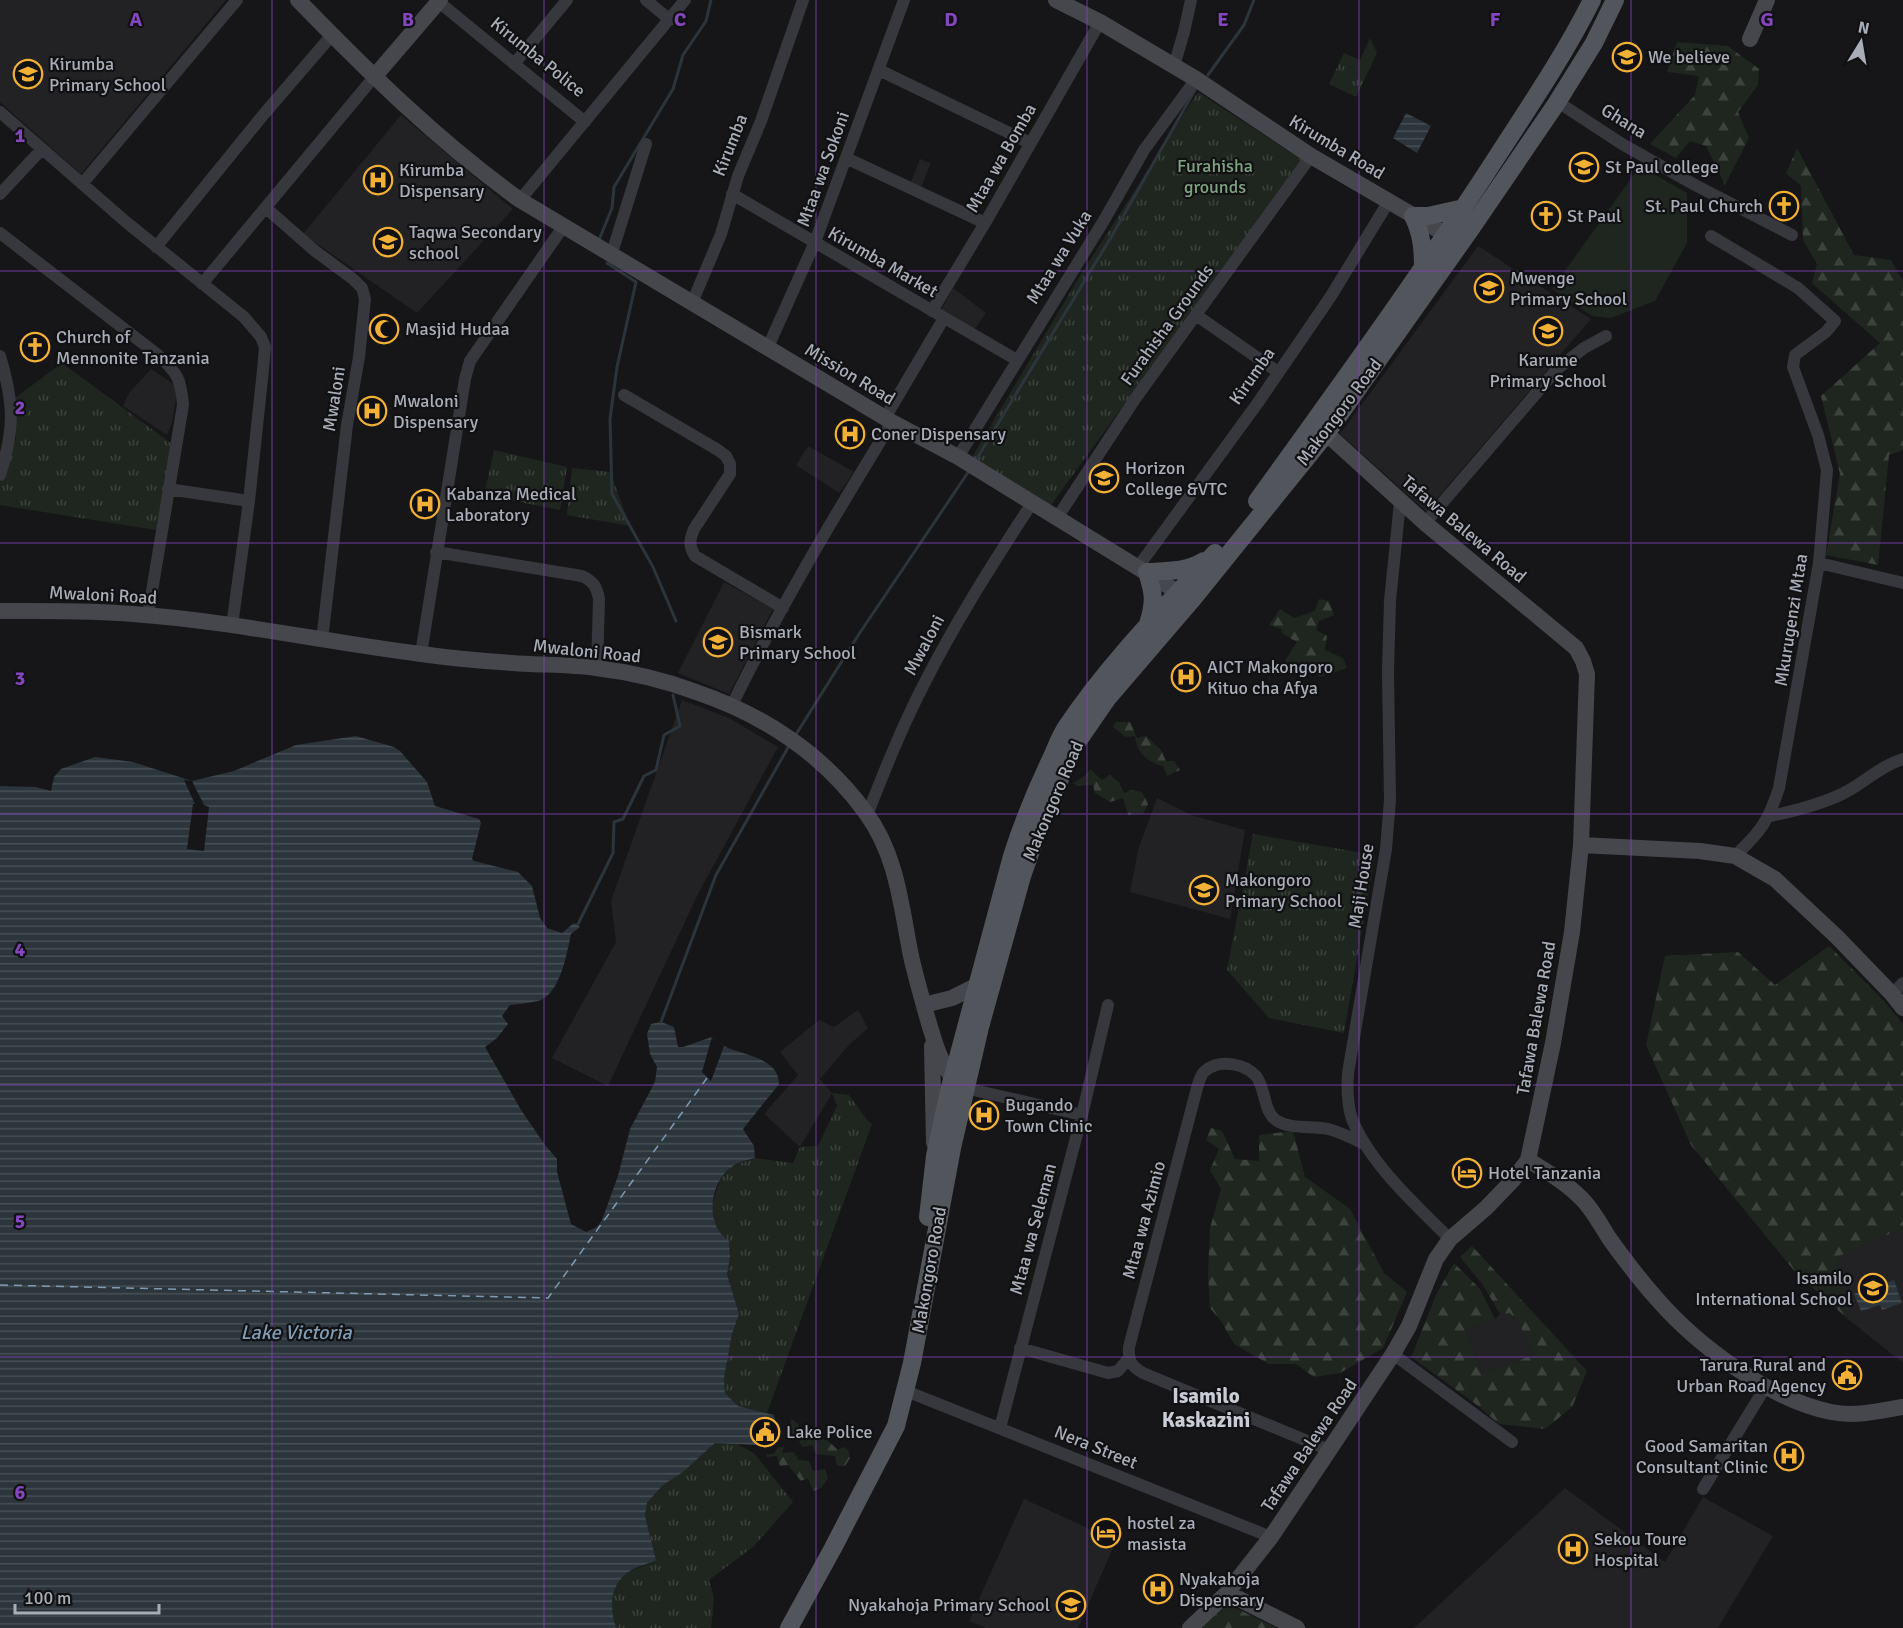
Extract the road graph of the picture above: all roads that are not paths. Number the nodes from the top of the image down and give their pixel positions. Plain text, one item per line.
1 (237, 0) edge
2 (298, 0) edge
3 (567, 0) edge
4 (646, 0) edge
5 (685, 0) edge
6 (803, 0) edge
7 (904, 0) edge
8 (1056, 0) edge
9 (1191, 0) edge
10 (1592, 0) edge
11 (1615, 0) edge
12 (1767, 0) edge
13 (440, 1) edge
14 (670, 20) junction
15 (1100, 22) junction
16 (332, 36) junction
17 (1750, 39) dead end
18 (514, 64) junction
19 (1174, 66) junction
20 (879, 70) junction
21 (374, 77) junction
22 (1196, 79) junction
23 (1564, 106) dead end
24 (0, 112) edge
25 (585, 122) junction
26 (1030, 143) junction
27 (646, 144) dead end
28 (42, 149) junction
29 (1311, 156) junction
30 (846, 158) junction
31 (82, 184) junction
32 (0, 194) edge
33 (732, 194) junction
34 (520, 200) junction
35 (1389, 201) junction
36 (266, 208) junction
37 (1464, 208) junction
38 (1413, 216) junction
39 (985, 223) junction
40 (563, 227) junction
41 (0, 233) edge
42 (1792, 235) dead end
43 (1711, 236) dead end
44 (1453, 239) junction
45 (815, 242) junction
46 (156, 247) junction
47 (611, 256) junction
48 (1423, 269) junction
49 (202, 284) junction
50 (692, 303) junction
51 (932, 311) junction
52 (1196, 315) junction
53 (944, 318) junction
54 (1606, 336) dead end
55 (768, 347) junction
56 (0, 356) edge
57 (1017, 360) junction
58 (2, 370) edge
59 (1278, 372) junction
60 (624, 395) dead end
61 (889, 420) junction
62 (1319, 428) junction
63 (962, 460) junction
64 (0, 475) edge
65 (168, 489) junction
66 (249, 501) junction
67 (1400, 502) junction
68 (1032, 503) junction
69 (1057, 518) junction
70 (1425, 523) junction
71 (436, 552) junction
72 (1210, 558) junction
73 (1819, 563) junction
74 (1142, 569) junction
75 (1903, 583) edge
76 (1185, 597) junction
77 (783, 608) junction
78 (0, 611) edge
79 (148, 615) junction
80 (232, 626) junction
81 (1148, 626) junction
82 (322, 640) junction
83 (421, 654) junction
84 (597, 668) junction
85 (732, 705) junction
86 (1903, 759) edge
87 (867, 814) junction
88 (1770, 816) junction
89 (1581, 845) junction
90 (1735, 856) junction
91 (976, 986) junction
92 (1897, 988) edge
93 (924, 1005) junction
94 (1108, 1005) dead end
95 (1903, 1008) edge
96 (932, 1035) junction
97 (958, 1083) junction
98 (1082, 1115) junction
99 (1367, 1146) junction
100 (935, 1156) junction
101 (1528, 1160) junction
102 (1450, 1239) junction
103 (1020, 1348) junction
104 (1394, 1354) junction
105 (1128, 1359) junction
106 (1766, 1386) junction
107 (906, 1390) junction
108 (1903, 1407) edge
109 (1000, 1428) junction
110 (1512, 1442) dead end
111 (1329, 1450) junction
112 (1703, 1489) dead end
113 (1271, 1537) junction
114 (1227, 1593) junction
115 (779, 1628) edge
116 (789, 1628) edge
117 (1190, 1628) edge
118 (1297, 1628) edge

1 - 31 street
2 - 16 street
3 - 18 street
4 - 14 street
5 - 14 street
6 - 33 street, Kirumba
7 - 20 street, Mtaa wa Sokoni
8 - 15 street, Kirumba Road
9 - 19 street
10 - 37 main road, Makongoro Road
11 - 44 main road, Makongoro Road
12 - 17 street
13 - 18 street, Kirumba Police
13 - 21 street, Kirumba Police
14 - 25 street
15 - 19 street, Kirumba Road
15 - 26 street, Mtaa wa Bomba
16 - 21 street
16 - 46 street
18 - 25 street, Kirumba Police
19 - 22 street, Kirumba Road
20 - 26 street
20 - 30 street, Mtaa wa Sokoni
21 - 34 street
21 - 36 street
22 - 29 street, Kirumba Road
22 - 57 street, Mtaa wa Vuka
23 - 42 street, Ghana
24 - 28 street
25 - 34 street
26 - 39 street, Mtaa wa Bomba
27 - 47 street
28 - 31 street
28 - 32 street
29 - 35 street, Kirumba Road
29 - 52 street, Furahisha Grounds
30 - 39 street
30 - 45 street, Mtaa wa Sokoni
31 - 46 street
33 - 45 street, Kirumba Market
33 - 50 street, Kirumba
34 - 40 street, Mission Road
35 - 38 street, Kirumba Road
35 - 59 street, Kirumba
36 - 49 street
36 - 82 street, Mwaloni
37 - 38 main road
37 - 44 main road, Makongoro Road
38 - 44 street, Kirumba Road
38 - 48 main road
39 - 51 street, Mtaa wa Bomba
40 - 47 street, Mission Road
40 - 71 street
41 - 65 street
43 - 73 street, Mkurugenzi Mtaa
44 - 48 main road, Makongoro Road
44 - 62 main road, Makongoro Road
45 - 51 street, Kirumba Market
45 - 55 street, Mtaa wa Sokoni
46 - 49 street
47 - 50 street, Mission Road
48 - 62 main road, Makongoro Road
49 - 66 street
50 - 55 street, Mission Road
51 - 53 street, Kirumba Market
52 - 59 street
52 - 69 street, Furahisha Grounds
53 - 57 street, Kirumba Market
53 - 61 street
54 - 70 street
55 - 61 street, Mission Road
56 - 58 street
57 - 63 street, Mtaa wa Vuka
58 - 64 street
59 - 74 street, Kirumba
60 - 77 street
61 - 63 street, Mission Road
61 - 77 street
62 - 67 street, Tafawa Balewa Road
62 - 72 main road, Makongoro Road
62 - 76 main road, Makongoro Road
63 - 68 street, Mission Road
65 - 66 street
65 - 79 street
66 - 80 street
67 - 70 street, Tafawa Balewa Road
67 - 99 street, Maji House
68 - 69 street, Mission Road
68 - 87 street, Mwaloni
69 - 74 street, Mission Road
70 - 89 street, Tafawa Balewa Road
71 - 83 street
71 - 84 street
72 - 74 main road
72 - 76 main road, Makongoro Road
73 - 75 street
73 - 88 street, Mkurugenzi Mtaa
74 - 76 street, Mission Road
74 - 81 main road
76 - 81 main road, Makongoro Road
76 - 97 main road, Makongoro Road
77 - 85 street
78 - 79 street, Mwaloni Road
79 - 80 street, Mwaloni Road
80 - 82 street, Mwaloni Road
81 - 91 main road, Makongoro Road
82 - 83 street, Mwaloni Road
83 - 84 street, Mwaloni Road
84 - 85 street, Mwaloni Road
85 - 87 street, Mwaloni Road
86 - 88 street
87 - 93 street, Mwaloni Road
88 - 90 street, Mkurugenzi Mtaa
89 - 90 street
89 - 101 street, Tafawa Balewa Road
90 - 92 street
91 - 93 street
91 - 97 main road, Makongoro Road
92 - 95 street
93 - 96 street, Mwaloni Road
94 - 98 street, Mtaa wa Seleman
96 - 97 street, Mwaloni Road
96 - 100 street
97 - 98 street
97 - 100 main road, Makongoro Road
97 - 107 main road, Makongoro Road
98 - 103 street, Mtaa wa Seleman
99 - 102 street, Maji House
99 - 105 street, Mtaa wa Azimio
100 - 115 main road, Makongoro Road
101 - 102 street, Tafawa Balewa Road
101 - 106 street
102 - 104 street, Tafawa Balewa Road
103 - 105 street
103 - 109 street, Mtaa wa Seleman
104 - 110 street
104 - 111 street, Tafawa Balewa Road
105 - 111 street
106 - 108 street
106 - 112 street
107 - 109 street, Nera Street
107 - 116 main road, Makongoro Road
109 - 113 street, Nera Street
111 - 113 street, Tafawa Balewa Road
113 - 114 street, Tafawa Balewa Road
114 - 117 street, Tafawa Balewa Road
114 - 118 street

